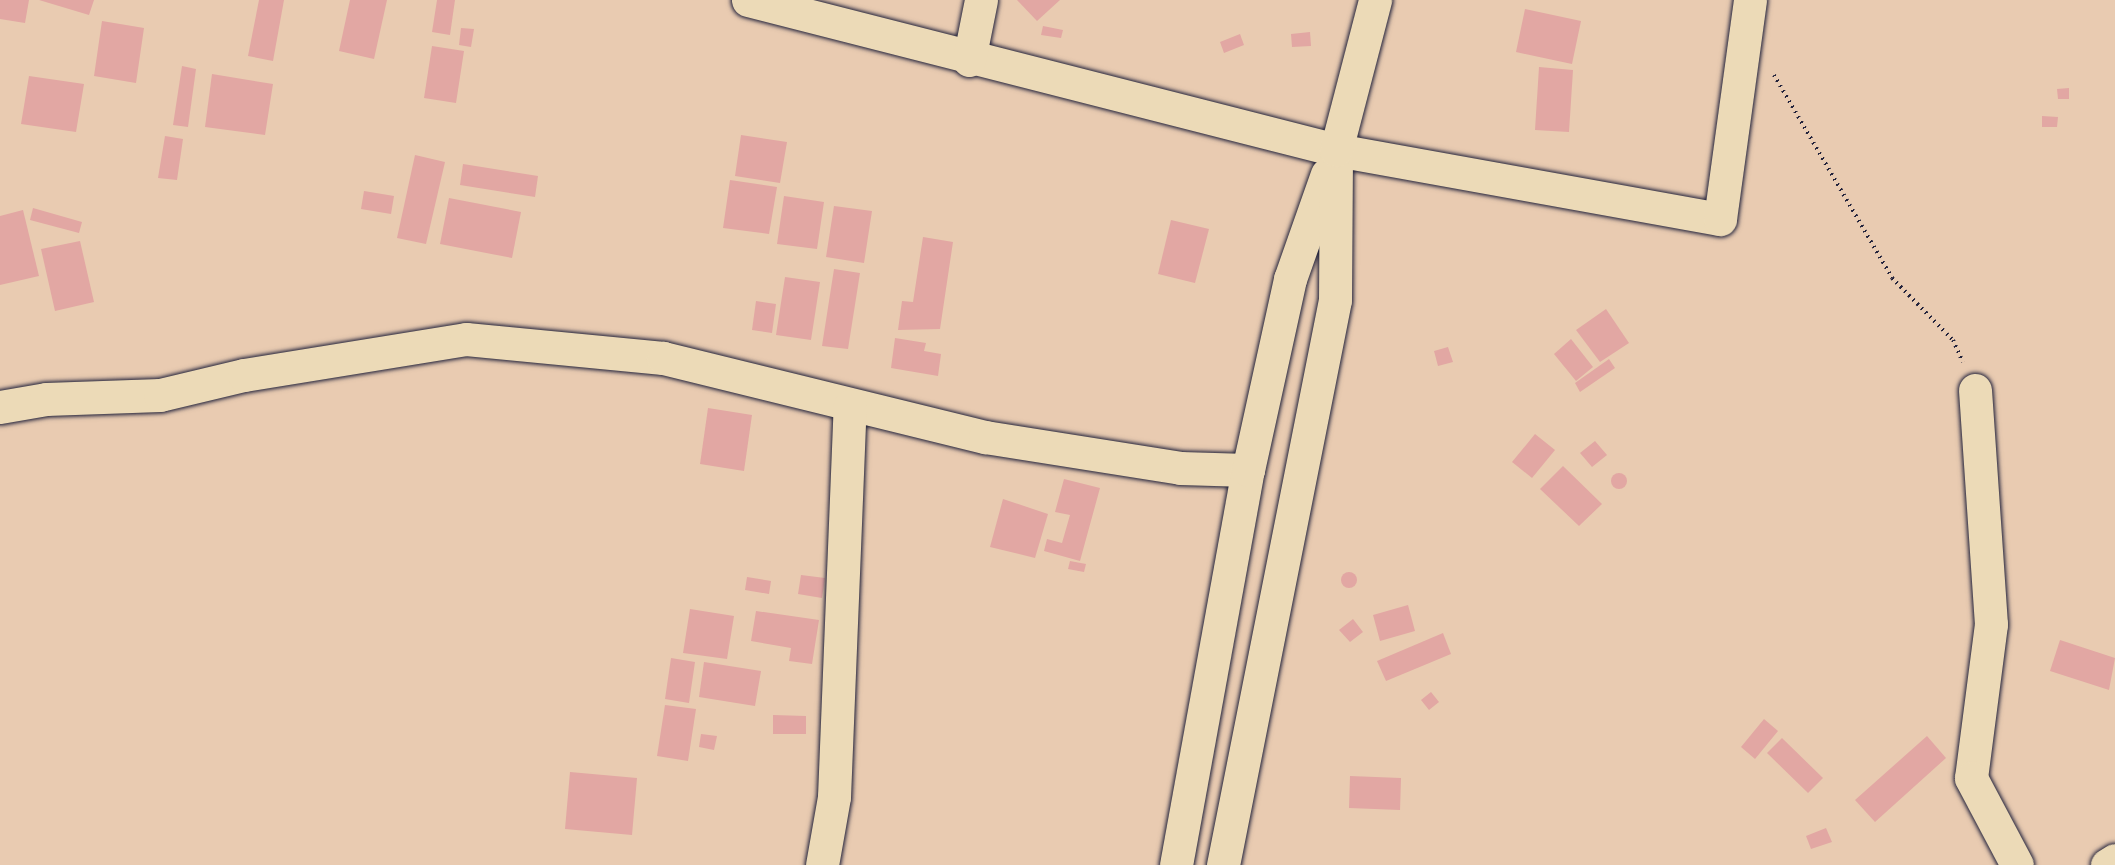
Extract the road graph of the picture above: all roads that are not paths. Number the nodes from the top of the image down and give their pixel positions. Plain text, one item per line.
1 (748, 0) edge
2 (981, 0) edge
3 (1375, 0) edge
4 (1750, 0) edge
5 (969, 60) junction
6 (1336, 150) junction
7 (1975, 390) road end
8 (850, 406) junction
9 (0, 407) edge
10 (1248, 470) junction
11 (2115, 860) edge
12 (822, 865) edge
13 (1176, 865) edge
14 (1223, 865) edge
15 (2017, 865) edge
16 (2107, 865) edge

1 - 5 street
2 - 5 street
3 - 6 street
4 - 6 street
5 - 6 street
6 - 10 street
6 - 14 street
7 - 15 street
8 - 9 street
8 - 10 street
8 - 12 street
10 - 13 street
11 - 16 street

